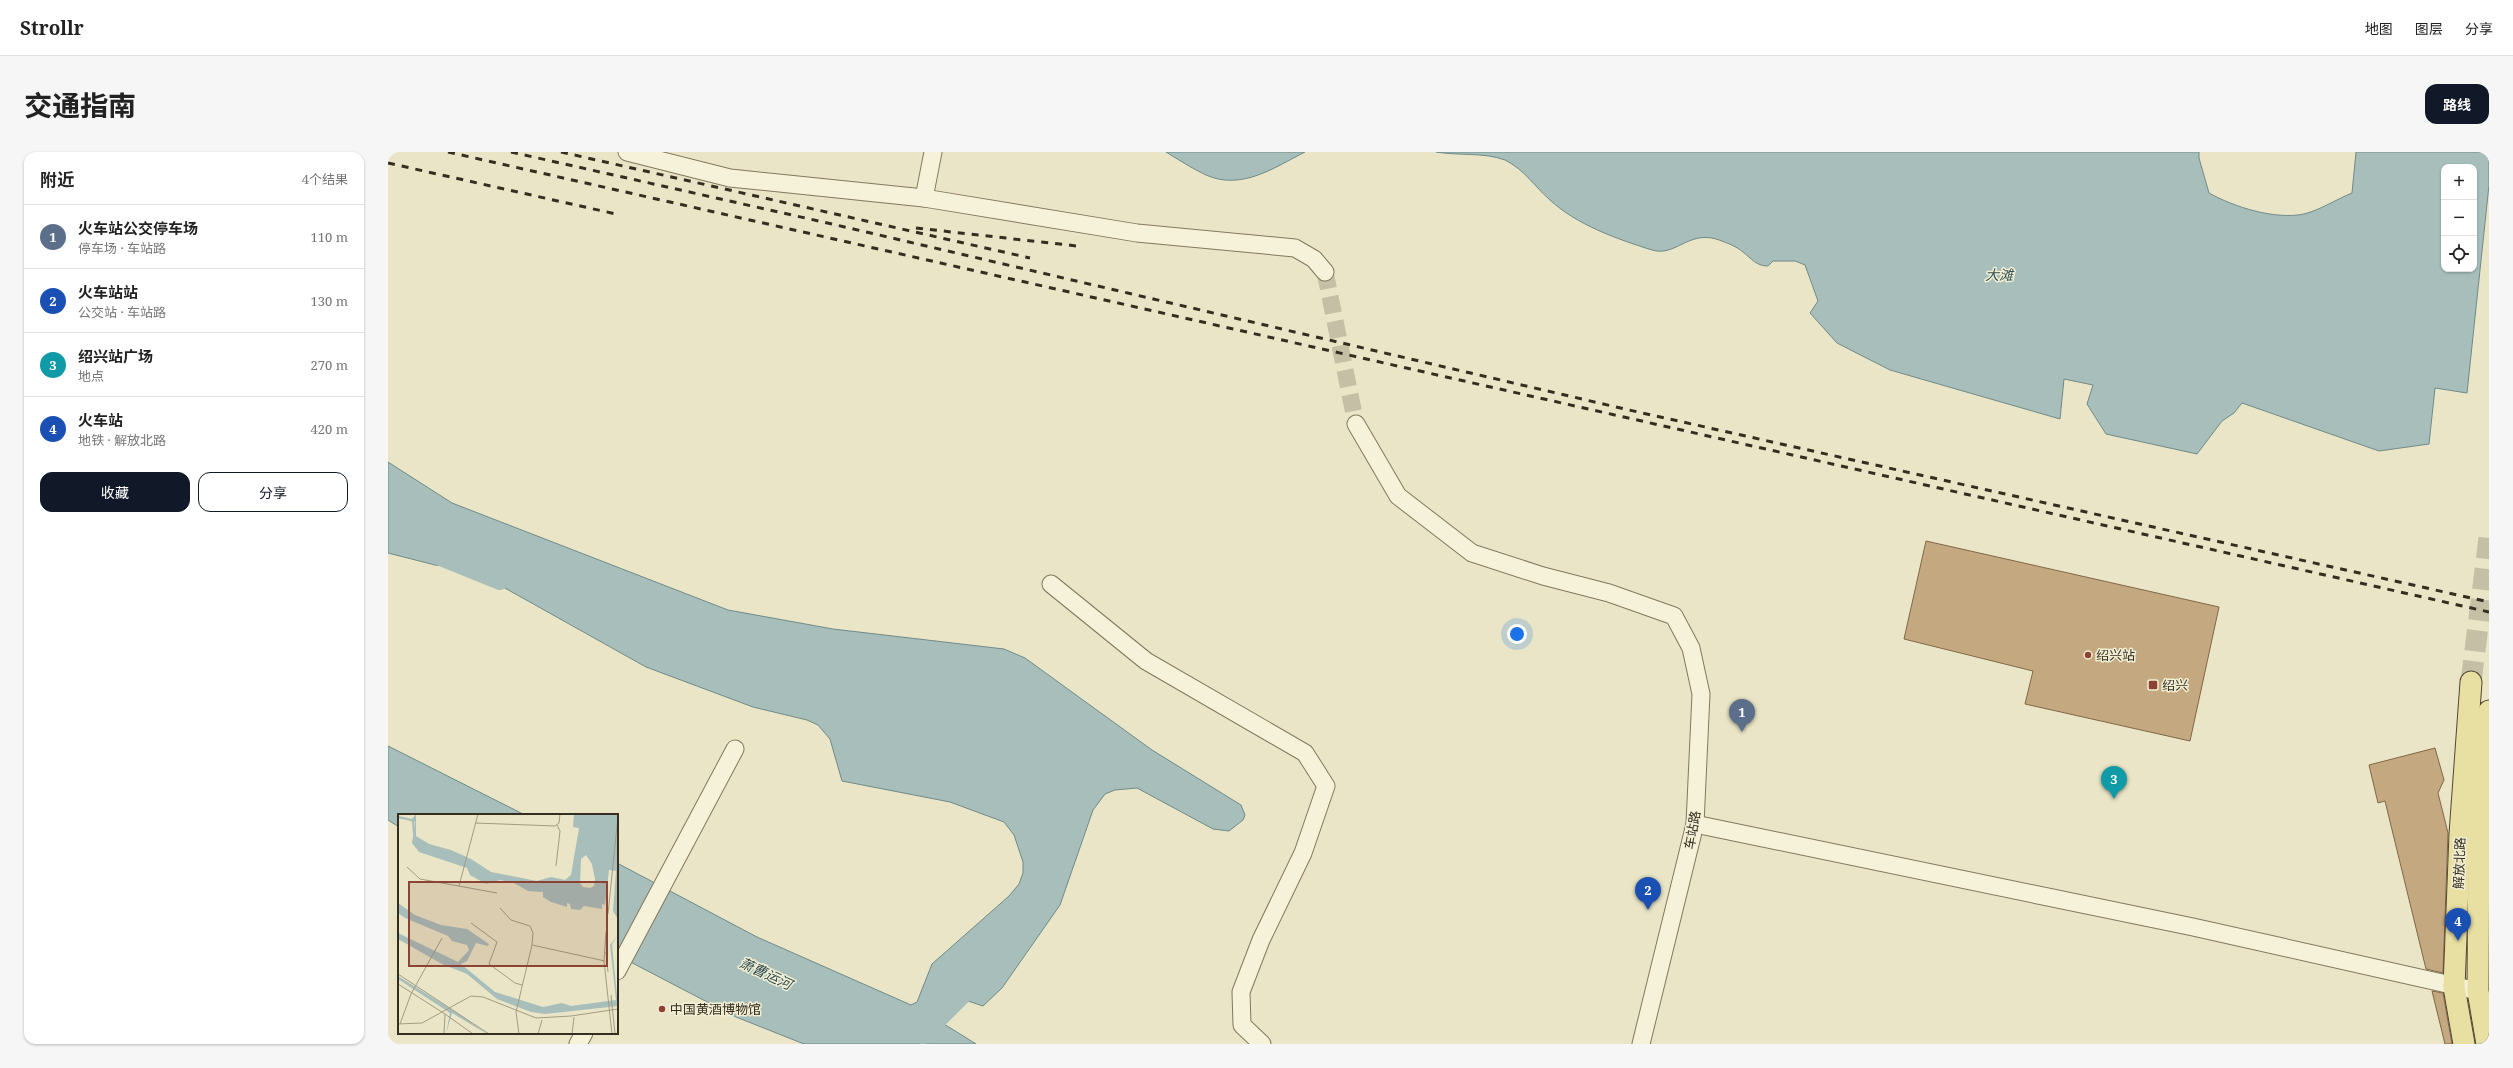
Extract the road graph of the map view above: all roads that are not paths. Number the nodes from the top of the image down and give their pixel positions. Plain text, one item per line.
1 (627, 152) edge
2 (933, 152) edge
3 (924, 198) junction
4 (1325, 272) tunnel mouth
5 (1356, 424) tunnel mouth
6 (1051, 584) dead end
7 (2471, 682) tunnel mouth
8 (2489, 711) edge
9 (735, 748) dead end
10 (1695, 824) junction
11 (620, 965) edge
12 (2454, 987) junction
13 (2478, 991) junction
14 (583, 1034) edge
15 (578, 1044) edge
16 (1262, 1044) edge
17 (1641, 1044) edge
18 (2464, 1044) edge
19 (2487, 1044) edge

1 - 3 street
2 - 3 street
3 - 4 street
5 - 10 street, 车站路
6 - 16 street
7 - 12 main road, 解放北路
8 - 13 main road, 解放北路
9 - 11 street
10 - 12 street
10 - 17 street, 车站路
12 - 13 street
12 - 18 main road, 解放北路
13 - 19 main road, 解放北路
14 - 15 street

